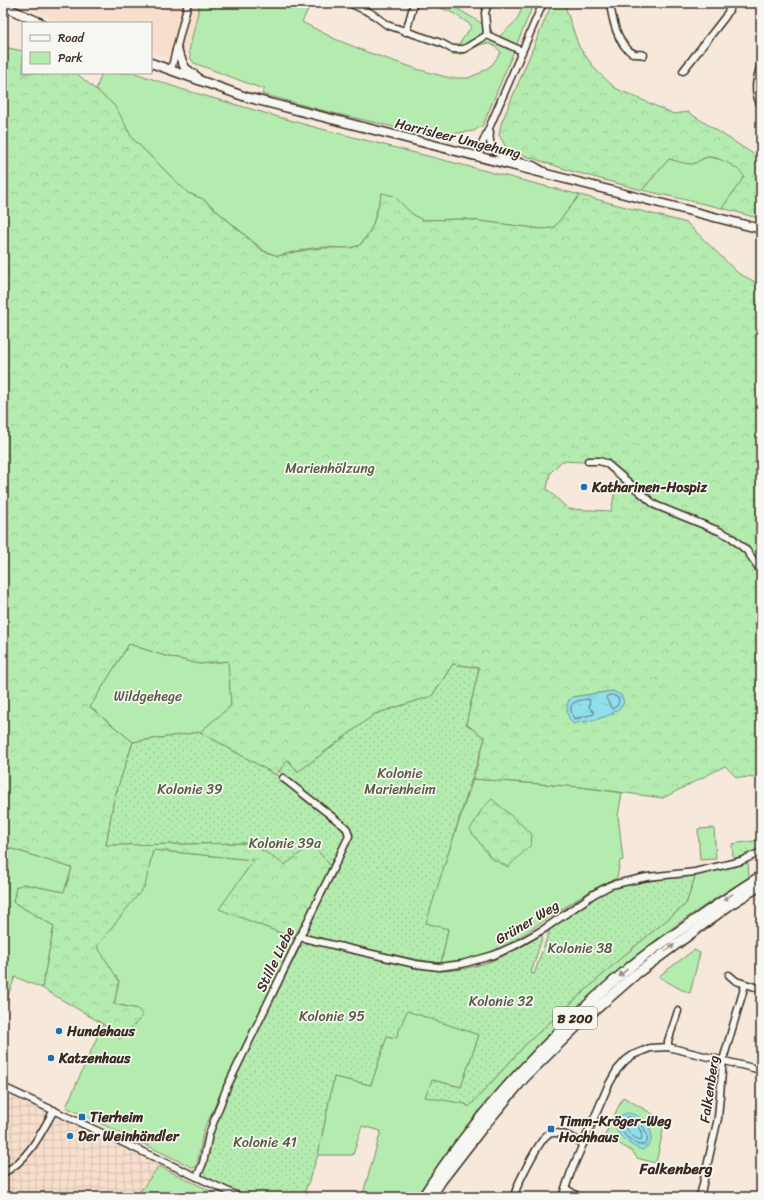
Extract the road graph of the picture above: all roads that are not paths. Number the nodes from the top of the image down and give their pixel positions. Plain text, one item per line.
1 (188, 3) edge
2 (414, 3) edge
3 (488, 3) edge
4 (543, 3) edge
5 (610, 3) edge
6 (733, 3) edge
7 (757, 3) edge
8 (351, 4) dead end
9 (3, 6) edge
10 (761, 6) edge
11 (39, 22) edge
12 (406, 32) junction
13 (488, 35) junction
14 (177, 50) junction
15 (522, 51) junction
16 (644, 54) dead end
17 (152, 63) edge
18 (761, 64) edge
19 (171, 70) junction
20 (683, 71) dead end
21 (202, 81) junction
22 (761, 106) edge
23 (490, 126) junction
24 (477, 156) junction
25 (548, 174) junction
26 (761, 229) edge
27 (588, 461) dead end
28 (761, 571) edge
29 (283, 778) dead end
30 (761, 852) edge
31 (761, 876) edge
32 (761, 885) edge
33 (299, 937) junction
34 (729, 975) dead end
35 (745, 985) junction
36 (761, 989) edge
37 (678, 1012) dead end
38 (668, 1047) junction
39 (723, 1060) junction
40 (761, 1070) edge
41 (3, 1087) edge
42 (54, 1110) junction
43 (583, 1143) junction
44 (3, 1173) edge
45 (197, 1176) junction
46 (565, 1188) junction
47 (240, 1197) edge
48 (423, 1197) edge
49 (431, 1197) edge
50 (517, 1197) edge
51 (562, 1197) edge
52 (579, 1197) edge
53 (700, 1197) edge

1 - 14 street
2 - 12 street
3 - 13 street
4 - 15 street
5 - 16 street
6 - 20 street
7 - 10 street
8 - 12 street
9 - 11 main road
12 - 13 street
13 - 15 street
14 - 19 street
14 - 21 main road
15 - 23 street
17 - 19 main road, Harrisleer Umgehung
18 - 22 street
19 - 21 main road, Harrisleer Umgehung
21 - 24 main road, Harrisleer Umgehung
23 - 24 street
23 - 25 street
24 - 25 main road, Harrisleer Umgehung
25 - 26 main road, Harrisleer Umgehung
27 - 28 street
29 - 33 street, Stille Liebe
30 - 33 street, Grüner Weg
31 -> 48 highway, B 200
49 -> 32 highway, B 200
33 - 45 street, Stille Liebe
34 - 35 street
35 - 36 street
35 - 39 street, Falkenberg
37 - 38 street
38 - 39 street
38 - 43 street
39 - 40 street
39 - 53 street, Falkenberg
41 - 42 street
42 - 44 street
42 - 45 street
43 - 46 street
43 - 50 street
45 - 47 street
46 - 51 street
46 - 52 street

